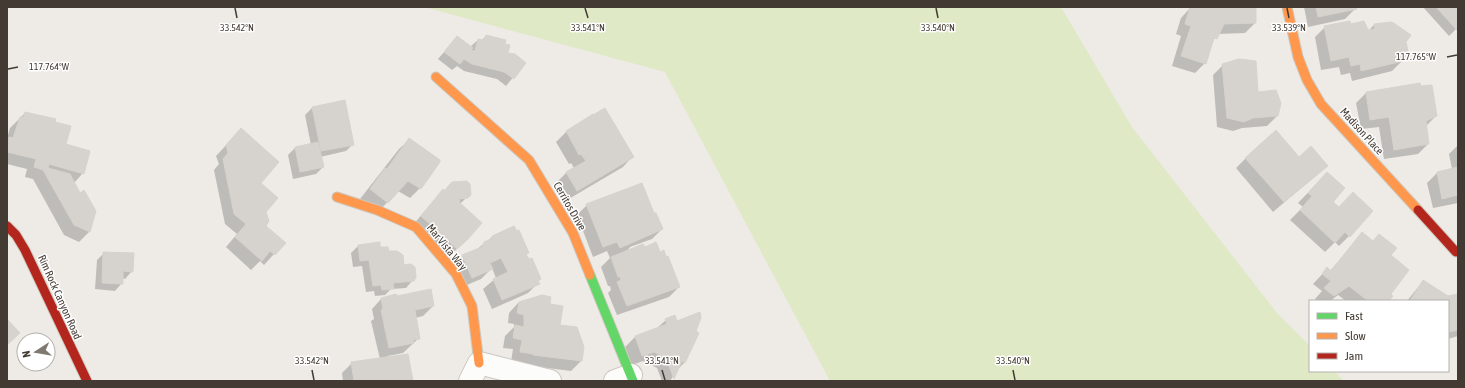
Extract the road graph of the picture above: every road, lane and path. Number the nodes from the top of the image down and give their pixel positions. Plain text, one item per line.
1 (1287, 7) edge
2 (436, 77) dead end
3 (337, 197) dead end
4 (7, 226) edge
5 (1456, 252) dead end
6 (475, 372) edge
7 (626, 379) edge
8 (87, 381) edge
9 (550, 381) edge

1 - 5 street, Madison Place
2 - 7 street, Cerritos Drive
3 - 6 street, Mar Vista Way
4 - 8 street, Rim Rock Canyon Road
6 - 9 street

